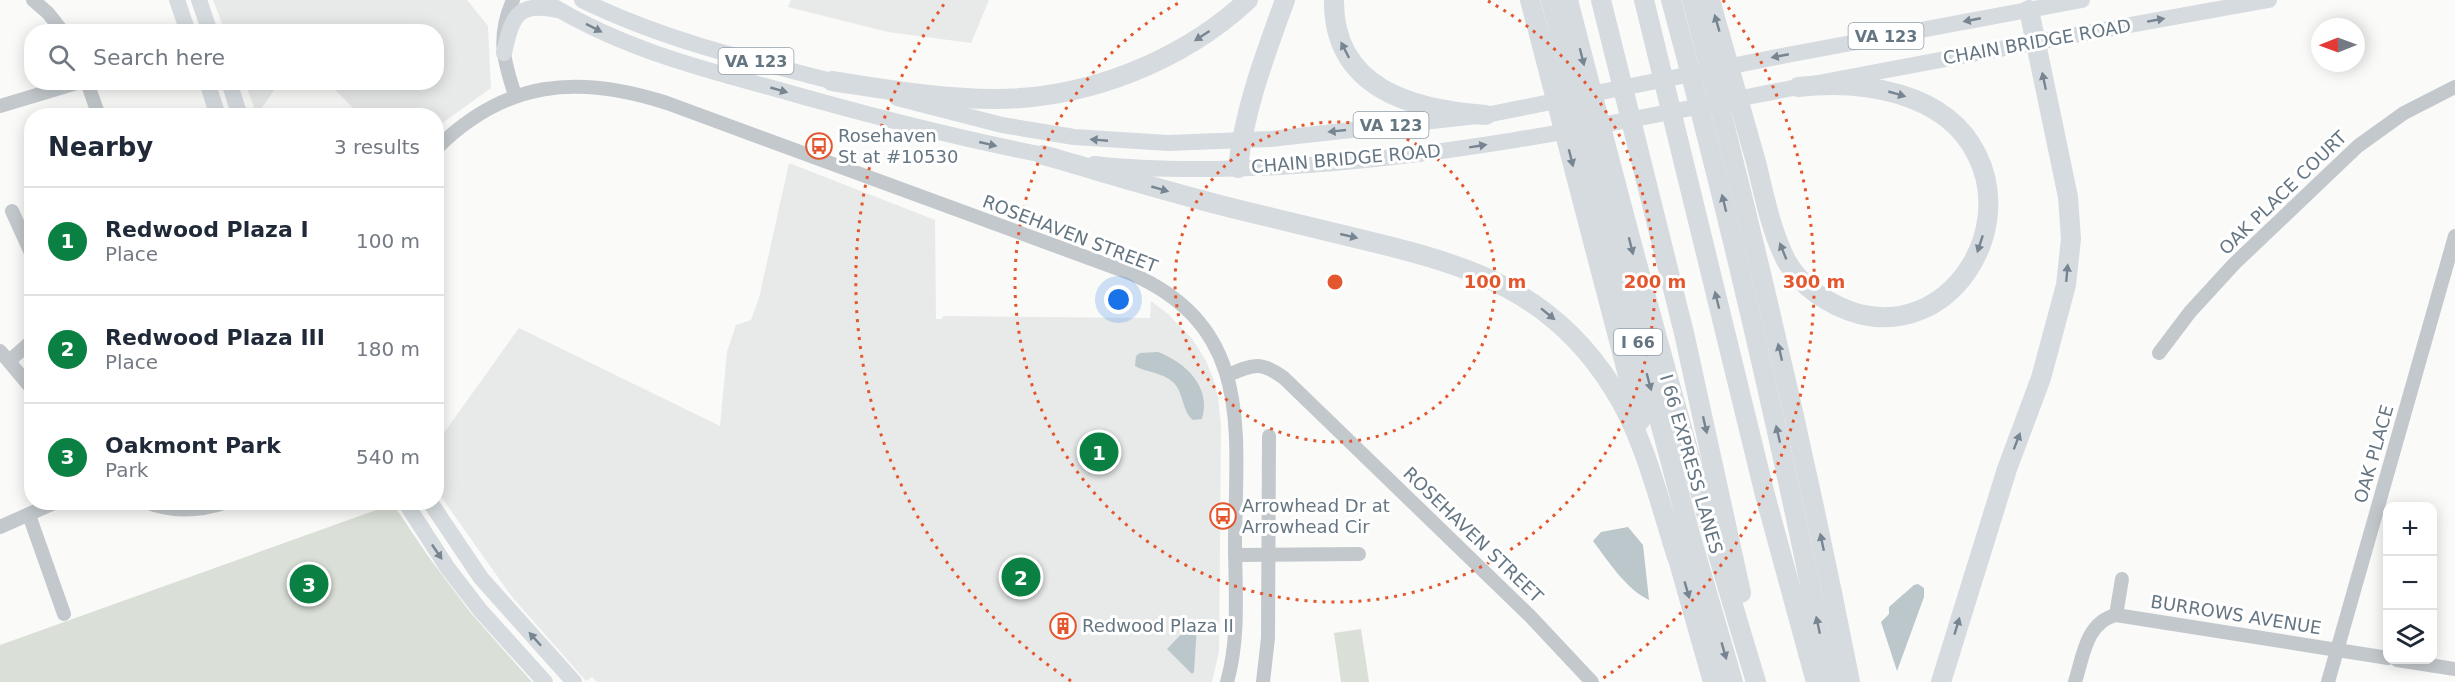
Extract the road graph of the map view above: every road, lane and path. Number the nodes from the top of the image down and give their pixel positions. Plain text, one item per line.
1 (33, 0) edge
2 (177, 0) edge
3 (199, 0) edge
4 (513, 0) edge
5 (543, 0) edge
6 (582, 0) edge
7 (593, 0) edge
8 (1248, 0) edge
9 (1285, 0) edge
10 (1334, 0) edge
11 (1530, 0) edge
12 (1551, 0) edge
13 (1568, 0) edge
14 (1600, 0) edge
15 (1644, 0) edge
16 (1671, 0) edge
17 (1692, 0) edge
18 (1710, 0) edge
19 (2082, 0) edge
20 (2269, 0) edge
21 (2030, 9) junction
22 (562, 12) junction
23 (614, 15) junction
24 (57, 24) edge
25 (185, 24) edge
26 (207, 24) edge
27 (2036, 41) junction
28 (504, 53) junction
29 (1662, 71) junction
30 (832, 81) junction
31 (1798, 87) junction
32 (2455, 87) edge
33 (1622, 88) junction
34 (53, 90) edge
35 (90, 90) edge
36 (210, 90) edge
37 (232, 90) edge
38 (515, 95) junction
39 (0, 106) edge
40 (96, 108) edge
41 (215, 108) edge
42 (237, 108) edge
43 (1671, 112) junction
44 (1486, 115) junction
45 (1629, 119) junction
46 (1241, 141) junction
47 (444, 142) edge
48 (1043, 155) junction
49 (1238, 168) junction
50 (12, 211) dead end
51 (2455, 236) edge
52 (24, 237) edge
53 (24, 345) edge
54 (2159, 353) dead end
55 (4, 356) edge
56 (1228, 375) junction
57 (24, 380) edge
58 (1269, 436) dead end
59 (39, 510) edge
60 (410, 510) edge
61 (435, 510) edge
62 (29, 515) junction
63 (0, 527) edge
64 (1359, 554) dead end
65 (1235, 555) junction
66 (1269, 555) junction
67 (1677, 557) junction
68 (2122, 579) dead end
69 (64, 614) dead end
70 (2116, 615) junction
71 (2337, 650) junction
72 (2383, 657) edge
73 (2423, 664) edge
74 (2455, 669) edge
75 (1588, 681) edge
76 (546, 682) edge
77 (574, 682) edge
78 (1227, 682) edge
79 (1263, 682) edge
80 (1713, 682) edge
81 (1733, 682) edge
82 (1756, 682) edge
83 (1762, 682) edge
84 (1816, 682) edge
85 (1830, 682) edge
86 (1850, 682) edge
87 (1941, 682) edge
88 (2075, 682) edge
89 (2328, 682) edge

1 - 24 street
2 - 25 main road
3 - 26 main road
4 - 28 street
5 - 22 main road, CHAIN BRIDGE ROAD / VA 123
6 - 23 main road, CHAIN BRIDGE ROAD / VA 123
7 - 23 main road
8 -> 30 highway
9 - 46 highway
44 -> 10 highway
11 -> 67 highway
12 -> 81 highway, I 66
13 -> 82 highway, I 66 EXPRESS LANES
14 - 33 highway
15 - 29 highway
85 -> 16 highway
86 -> 17 highway
31 -> 18 highway
19 - 21 main road, CHAIN BRIDGE ROAD / VA 123
27 -> 20 main road, CHAIN BRIDGE ROAD / VA 123
21 - 27 highway
21 -> 29 main road, CHAIN BRIDGE ROAD / VA 123
22 - 28 main road
22 -> 48 main road, CHAIN BRIDGE ROAD / VA 123
23 - 30 main road, CHAIN BRIDGE ROAD / VA 123
27 - 31 main road, CHAIN BRIDGE ROAD / VA 123
87 -> 27 highway
28 - 38 street
29 - 33 main road, CHAIN BRIDGE ROAD / VA 123
29 - 43 highway
46 -> 30 main road, CHAIN BRIDGE ROAD / VA 123
31 - 43 main road, CHAIN BRIDGE ROAD / VA 123
32 - 54 street, OAK PLACE COURT
33 - 44 main road, CHAIN BRIDGE ROAD / VA 123
33 - 45 highway
34 - 39 street
35 - 40 street
36 - 41 main road
37 - 42 main road
38 - 47 street, ROSEHAVEN STREET
38 - 56 street, ROSEHAVEN STREET
43 - 45 main road, CHAIN BRIDGE ROAD / VA 123
84 -> 43 highway
44 -> 46 main road, CHAIN BRIDGE ROAD / VA 123
49 -> 45 main road, CHAIN BRIDGE ROAD / VA 123
45 -> 83 highway
46 - 49 highway
48 - 49 main road, CHAIN BRIDGE ROAD / VA 123
48 -> 67 highway
50 - 52 street
51 - 71 street, OAK PLACE
53 - 55 street
55 - 57 street
56 - 65 street
56 - 75 street, ROSEHAVEN STREET
58 - 66 street
59 - 62 street
60 -> 76 main road
77 -> 61 main road
62 - 63 street
62 - 69 street
64 - 66 street
65 - 66 street
65 - 78 street
66 - 79 street
67 -> 80 highway
68 - 70 street
70 - 71 street, BURROWS AVENUE
70 - 88 street
71 - 72 street, BURROWS AVENUE
71 - 89 street, OAK PLACE
73 - 74 street

